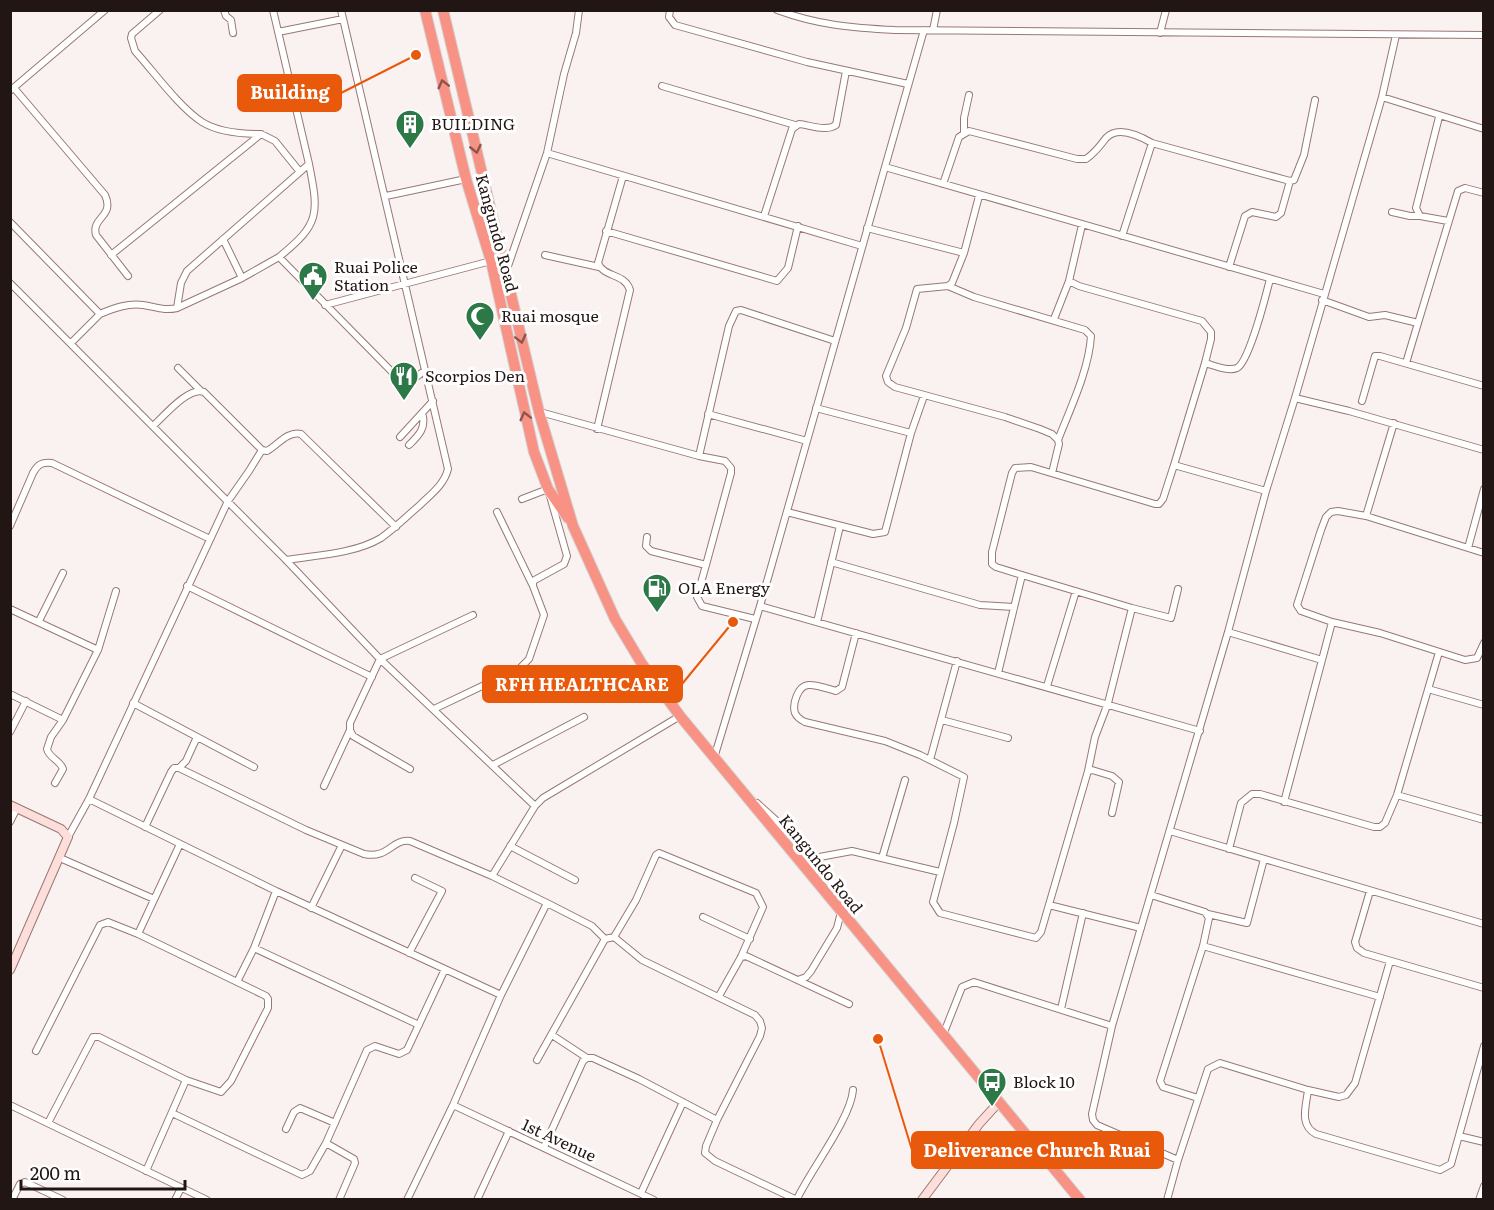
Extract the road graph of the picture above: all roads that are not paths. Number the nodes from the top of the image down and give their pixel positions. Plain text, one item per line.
1 (105, 10) edge
2 (148, 10) edge
3 (160, 10) edge
4 (224, 10) edge
5 (273, 10) edge
6 (341, 10) edge
7 (425, 10) edge
8 (443, 10) edge
9 (579, 10) edge
10 (670, 10) edge
11 (777, 10) edge
12 (937, 10) edge
13 (1166, 10) edge
14 (153, 16) junction
15 (344, 19) junction
16 (924, 30) junction
17 (933, 30) junction
18 (278, 32) junction
19 (233, 33) dead end
20 (1160, 33) junction
21 (1396, 34) junction
22 (1484, 35) edge
23 (846, 71) junction
24 (908, 84) junction
25 (662, 86) dead end
26 (12, 89) edge
27 (969, 95) dead end
28 (1382, 97) junction
29 (1315, 100) dead end
30 (1439, 117) junction
31 (795, 125) junction
32 (1484, 129) edge
33 (964, 132) junction
34 (261, 134) junction
35 (1152, 143) junction
36 (547, 153) junction
37 (309, 164) junction
38 (885, 167) junction
39 (300, 172) junction
40 (622, 176) junction
41 (466, 179) junction
42 (1290, 181) junction
43 (943, 184) junction
44 (1484, 193) edge
45 (386, 196) junction
46 (979, 196) junction
47 (1392, 212) dead end
48 (764, 216) junction
49 (1420, 216) junction
50 (1448, 221) junction
51 (10, 222) edge
52 (1082, 225) junction
53 (798, 226) junction
54 (867, 228) junction
55 (606, 231) junction
56 (1122, 236) junction
57 (223, 239) junction
58 (862, 246) junction
59 (964, 253) junction
60 (111, 255) junction
61 (544, 255) dead end
62 (279, 257) junction
63 (491, 261) junction
64 (599, 267) junction
65 (1229, 267) junction
66 (505, 274) junction
67 (128, 276) dead end
68 (242, 278) junction
69 (1270, 279) junction
70 (1069, 281) junction
71 (406, 283) junction
72 (13, 285) edge
73 (948, 286) junction
74 (10, 295) edge
75 (1323, 297) junction
76 (325, 306) junction
77 (177, 308) junction
78 (100, 314) junction
79 (1054, 319) junction
80 (1418, 323) junction
81 (835, 341) junction
82 (71, 343) junction
83 (1205, 363) junction
84 (1406, 363) junction
85 (178, 368) dead end
86 (425, 370) junction
87 (1484, 386) edge
88 (200, 390) junction
89 (924, 396) junction
90 (1295, 398) junction
91 (433, 401) junction
92 (1362, 401) dead end
93 (816, 408) junction
94 (539, 412) junction
95 (422, 413) junction
96 (708, 414) junction
97 (1394, 423) junction
98 (153, 426) junction
99 (597, 429) junction
100 (910, 433) junction
101 (400, 437) dead end
102 (1058, 440) junction
103 (807, 441) junction
104 (409, 445) dead end
105 (549, 445) junction
106 (262, 450) junction
107 (1484, 450) edge
108 (534, 452) junction
109 (699, 456) junction
110 (1174, 465) junction
111 (1052, 473) junction
112 (548, 489) junction
113 (1484, 489) edge
114 (1266, 492) junction
115 (522, 499) dead end
116 (228, 501) junction
117 (497, 512) dead end
118 (787, 512) junction
119 (1366, 516) junction
120 (10, 526) edge
121 (573, 526) junction
122 (840, 526) junction
123 (396, 527) junction
124 (647, 537) dead end
125 (210, 539) junction
126 (1468, 548) junction
127 (1484, 553) edge
128 (286, 560) junction
129 (831, 562) junction
130 (706, 565) junction
131 (63, 573) dead end
132 (1022, 575) junction
133 (187, 586) junction
134 (533, 586) junction
135 (1178, 589) dead end
136 (116, 591) dead end
137 (1076, 591) junction
138 (760, 606) junction
139 (1014, 607) junction
140 (1132, 608) junction
141 (10, 609) edge
142 (473, 615) dead end
143 (756, 619) junction
144 (39, 621) junction
145 (817, 622) junction
146 (1332, 622) junction
147 (1228, 632) junction
148 (856, 633) junction
149 (1484, 643) edge
150 (98, 650) junction
151 (1439, 652) junction
152 (380, 659) junction
153 (1322, 660) junction
154 (957, 661) junction
155 (998, 673) junction
156 (372, 677) junction
157 (1047, 686) junction
158 (1428, 689) junction
159 (10, 694) edge
160 (26, 701) junction
161 (133, 702) junction
162 (1108, 703) junction
163 (1484, 705) edge
164 (434, 709) junction
165 (680, 716) junction
166 (584, 717) dead end
167 (63, 720) junction
168 (942, 720) junction
169 (350, 730) junction
170 (1200, 731) junction
171 (10, 732) edge
172 (198, 737) junction
173 (1008, 738) dead end
174 (714, 758) junction
175 (930, 760) junction
176 (493, 765) junction
177 (254, 767) dead end
178 (179, 768) junction
179 (410, 769) dead end
180 (1088, 771) junction
181 (904, 780) dead end
182 (56, 783) dead end
183 (324, 786) dead end
184 (741, 791) junction
185 (1398, 795) junction
186 (89, 799) junction
187 (1284, 802) junction
188 (14, 806) edge
189 (535, 806) junction
190 (1112, 813) dead end
191 (1484, 820) edge
192 (10, 822) edge
193 (146, 827) junction
194 (1170, 831) junction
195 (68, 837) junction
196 (180, 844) junction
197 (342, 845) junction
198 (510, 846) junction
199 (1229, 849) junction
200 (60, 858) junction
201 (882, 858) junction
202 (1264, 859) junction
203 (940, 872) junction
204 (492, 876) junction
205 (415, 878) dead end
206 (575, 880) dead end
207 (276, 891) junction
208 (1370, 891) junction
209 (1151, 895) junction
210 (154, 899) junction
211 (547, 903) junction
212 (1049, 905) junction
213 (311, 908) junction
214 (841, 912) junction
215 (1083, 914) junction
216 (1208, 914) junction
217 (703, 917) dead end
218 (1484, 924) edge
219 (837, 928) junction
220 (854, 928) junction
221 (1141, 928) junction
222 (138, 934) junction
223 (614, 937) junction
224 (605, 939) junction
225 (750, 939) junction
226 (1203, 946) junction
227 (254, 948) junction
228 (409, 953) junction
229 (741, 957) junction
230 (1390, 961) junction
231 (445, 969) junction
232 (10, 970) edge
233 (798, 980) junction
234 (237, 982) junction
235 (1484, 988) edge
236 (501, 995) junction
237 (719, 996) junction
238 (1380, 997) junction
239 (849, 1004) dead end
240 (1060, 1009) junction
241 (419, 1025) junction
242 (1112, 1026) junction
243 (552, 1035) junction
244 (943, 1035) junction
245 (1484, 1046) edge
246 (36, 1051) dead end
247 (587, 1058) junction
248 (537, 1060) dead end
249 (186, 1080) junction
250 (853, 1090) dead end
251 (1308, 1090) junction
252 (1198, 1098) junction
253 (683, 1102) junction
254 (999, 1102) junction
255 (453, 1105) junction
256 (11, 1108) edge
257 (172, 1113) junction
258 (717, 1120) junction
259 (48, 1123) junction
260 (335, 1123) junction
261 (286, 1129) dead end
262 (510, 1131) junction
263 (1458, 1136) junction
264 (1484, 1142) edge
265 (326, 1143) junction
266 (544, 1147) junction
267 (1178, 1160) junction
268 (146, 1171) junction
269 (1484, 1185) edge
270 (181, 1188) junction
271 (641, 1193) junction
272 (797, 1199) edge
273 (925, 1199) edge
274 (12, 1200) edge
275 (63, 1200) edge
276 (175, 1200) edge
277 (207, 1200) edge
278 (339, 1200) edge
279 (407, 1200) edge
280 (477, 1200) edge
281 (654, 1200) edge
282 (1080, 1200) edge
283 (1167, 1200) edge
284 (1479, 1200) edge

1 - 26 street
2 - 14 street
3 - 14 street
4 - 19 street
5 - 18 street
6 - 15 street
41 -> 7 highway, Kangundo Road
8 -> 66 highway, Kangundo Road
9 - 36 street
10 - 23 street
11 - 16 street
12 - 17 street
13 - 20 street
14 - 34 street
15 - 18 street
15 - 45 street
16 - 17 street
16 - 24 street
17 - 20 street
18 - 37 street
20 - 21 street
21 - 22 street
21 - 28 street
23 - 24 street
23 - 31 street
24 - 38 street
25 - 31 street
26 - 60 street
27 - 33 street
28 - 30 street
28 - 75 street
29 - 42 street
30 - 32 street
30 - 49 street
31 - 48 street
33 - 35 street
33 - 43 street
34 - 39 street
34 - 60 street
35 - 42 street
35 - 56 street
36 - 40 street
36 - 66 street
37 - 39 street
37 - 62 street
38 - 43 street
38 - 54 street
39 - 57 street
40 - 48 street
40 - 55 street
41 - 45 street
41 - 63 highway, Kangundo Road
42 - 65 street
43 - 46 street
44 - 50 street
45 - 71 street
46 - 52 street
46 - 59 street
47 - 49 street
48 - 53 street
49 - 50 street
50 - 80 street
51 - 78 street
52 - 56 street
52 - 70 street
53 - 55 street
53 - 58 street
54 - 58 street
54 - 59 street
55 - 64 street
56 - 65 street
57 - 68 street
57 - 77 street
58 - 81 street
59 - 73 street
60 - 67 street
61 - 64 street
62 - 68 street
62 - 76 street
63 - 71 street
108 -> 63 highway, Kangundo Road
64 - 99 street
65 - 69 street
66 -> 94 highway, Kangundo Road
68 - 77 street
69 - 75 street
69 - 83 street
70 - 79 street
70 - 83 street
71 - 76 street
71 - 86 street
72 - 74 street
72 - 82 street
73 - 79 street
73 - 89 street
75 - 80 street
75 - 90 street
76 - 86 street
77 - 78 street
78 - 82 street
79 - 102 street
80 - 84 street
81 - 93 street
81 - 96 street
82 - 98 street
83 - 110 street
84 - 87 street
84 - 92 street
85 - 88 street
86 - 91 street
88 - 98 street
88 - 106 street
89 - 100 street
89 - 102 street
90 - 97 street
90 - 114 street
91 - 95 street
91 - 123 street
93 - 100 street
93 - 103 street
94 - 99 street
94 - 105 highway, Kangundo Road
95 - 101 street
95 - 104 street
96 - 103 street
96 - 109 street
97 - 107 street
97 - 119 street
98 - 116 street
99 - 109 street
100 - 122 street
102 - 111 street
103 - 118 street
105 - 108 highway
105 - 121 highway, Kangundo Road
106 - 116 street
106 - 123 street
108 - 112 highway, Kangundo Road
109 - 130 street
110 - 111 street
110 - 114 street
111 - 132 street
112 - 115 street
112 - 121 highway, Kangundo Road
112 - 134 street
113 - 126 street
114 - 147 street
116 - 125 street
116 - 128 street
117 - 134 street
118 - 122 street
118 - 138 street
119 - 126 street
119 - 146 street
120 - 125 street
121 - 165 highway, Kangundo Road
122 - 129 street
123 - 128 street
124 - 130 street
125 - 133 street
126 - 127 street
128 - 152 street
129 - 139 street
129 - 145 street
130 - 143 street
131 - 144 street
132 - 137 street
132 - 139 street
133 - 156 street
133 - 161 street
134 - 164 street
135 - 140 street
136 - 150 street
137 - 140 street
137 - 157 street
138 - 143 street
138 - 145 street
139 - 155 street
140 - 162 street
141 - 144 street
142 - 152 street
143 - 174 street
144 - 150 street
145 - 148 street
146 - 151 street
146 - 153 street
147 - 153 street
147 - 170 street
148 - 154 street
148 - 175 street
149 - 151 street
150 - 167 street
151 - 158 street
152 - 156 street
152 - 164 street
153 - 187 street
154 - 155 street
154 - 168 street
155 - 157 street
156 - 169 street
157 - 162 street
158 - 163 street
158 - 185 street
159 - 160 street
160 - 167 street
160 - 171 street
161 - 172 street
161 - 186 street
162 - 170 street
162 - 180 street
164 - 176 street
165 - 174 highway, Kangundo Road
165 - 189 street
166 - 176 street
167 - 182 street
168 - 173 street
168 - 175 street
169 - 179 street
169 - 183 street
170 - 194 street
172 - 177 street
172 - 178 street
174 - 184 highway, Kangundo Road
175 - 203 street
176 - 189 street
178 - 193 street
178 - 197 street
180 - 190 street
180 - 212 street
181 - 201 street
184 - 201 street
184 - 214 highway, Kangundo Road
185 - 187 street
185 - 191 street
186 - 193 street
186 - 195 street
187 - 199 street
188 - 192 street
188 - 195 street
189 - 198 street
193 - 196 street
194 - 199 street
194 - 209 street
195 - 200 street
196 - 207 street
196 - 210 street
197 - 204 street
197 - 213 street
198 - 204 street
198 - 206 street
199 - 202 street
200 - 210 street
200 - 232 street
201 - 203 street
202 - 208 street
202 - 216 street
203 - 212 street
204 - 211 street
205 - 228 street
207 - 213 street
207 - 227 street
208 - 218 street
208 - 230 street
209 - 216 street
209 - 221 street
210 - 222 street
211 - 224 street
211 - 236 street
212 - 215 street
213 - 228 street
214 - 219 street
214 - 220 highway, Kangundo Road
215 - 221 street
215 - 240 street
216 - 226 street
217 - 225 street
219 - 220 street
219 - 233 street
220 - 244 highway, Kangundo Road
221 - 242 street
222 - 234 street
222 - 246 street
223 - 224 street
223 - 225 street
223 - 237 street
224 - 243 street
225 - 229 street
226 - 238 street
226 - 252 street
227 - 234 street
227 - 241 street
228 - 231 street
229 - 233 street
229 - 237 street
230 - 235 street
230 - 238 street
231 - 236 street
231 - 241 street
233 - 239 street
234 - 249 street
236 - 255 street
237 - 258 street
238 - 251 street
240 - 242 street
240 - 244 street
241 - 260 street
242 - 267 street
243 - 247 street
243 - 248 street
244 - 254 highway, Kangundo Road
245 - 263 street
247 - 253 street
247 - 266 street
249 - 257 street
249 - 259 street
250 - 272 street
251 - 252 street
251 - 263 street
252 - 267 street
253 - 258 street
253 - 271 street
254 - 273 street
254 - 282 highway, Kangundo Road
255 - 262 street, 1st Avenue
255 - 279 street
256 - 259 street
257 - 265 street
257 - 268 street
258 - 272 street
259 - 268 street
260 - 261 street
260 - 265 street
262 - 266 street, 1st Avenue
262 - 280 street
263 - 264 street
265 - 278 street
266 - 271 street, 1st Avenue
267 - 283 street
268 - 270 street
269 - 284 street
270 - 276 street
270 - 277 street
271 - 281 street, 1st Avenue
274 - 275 street

